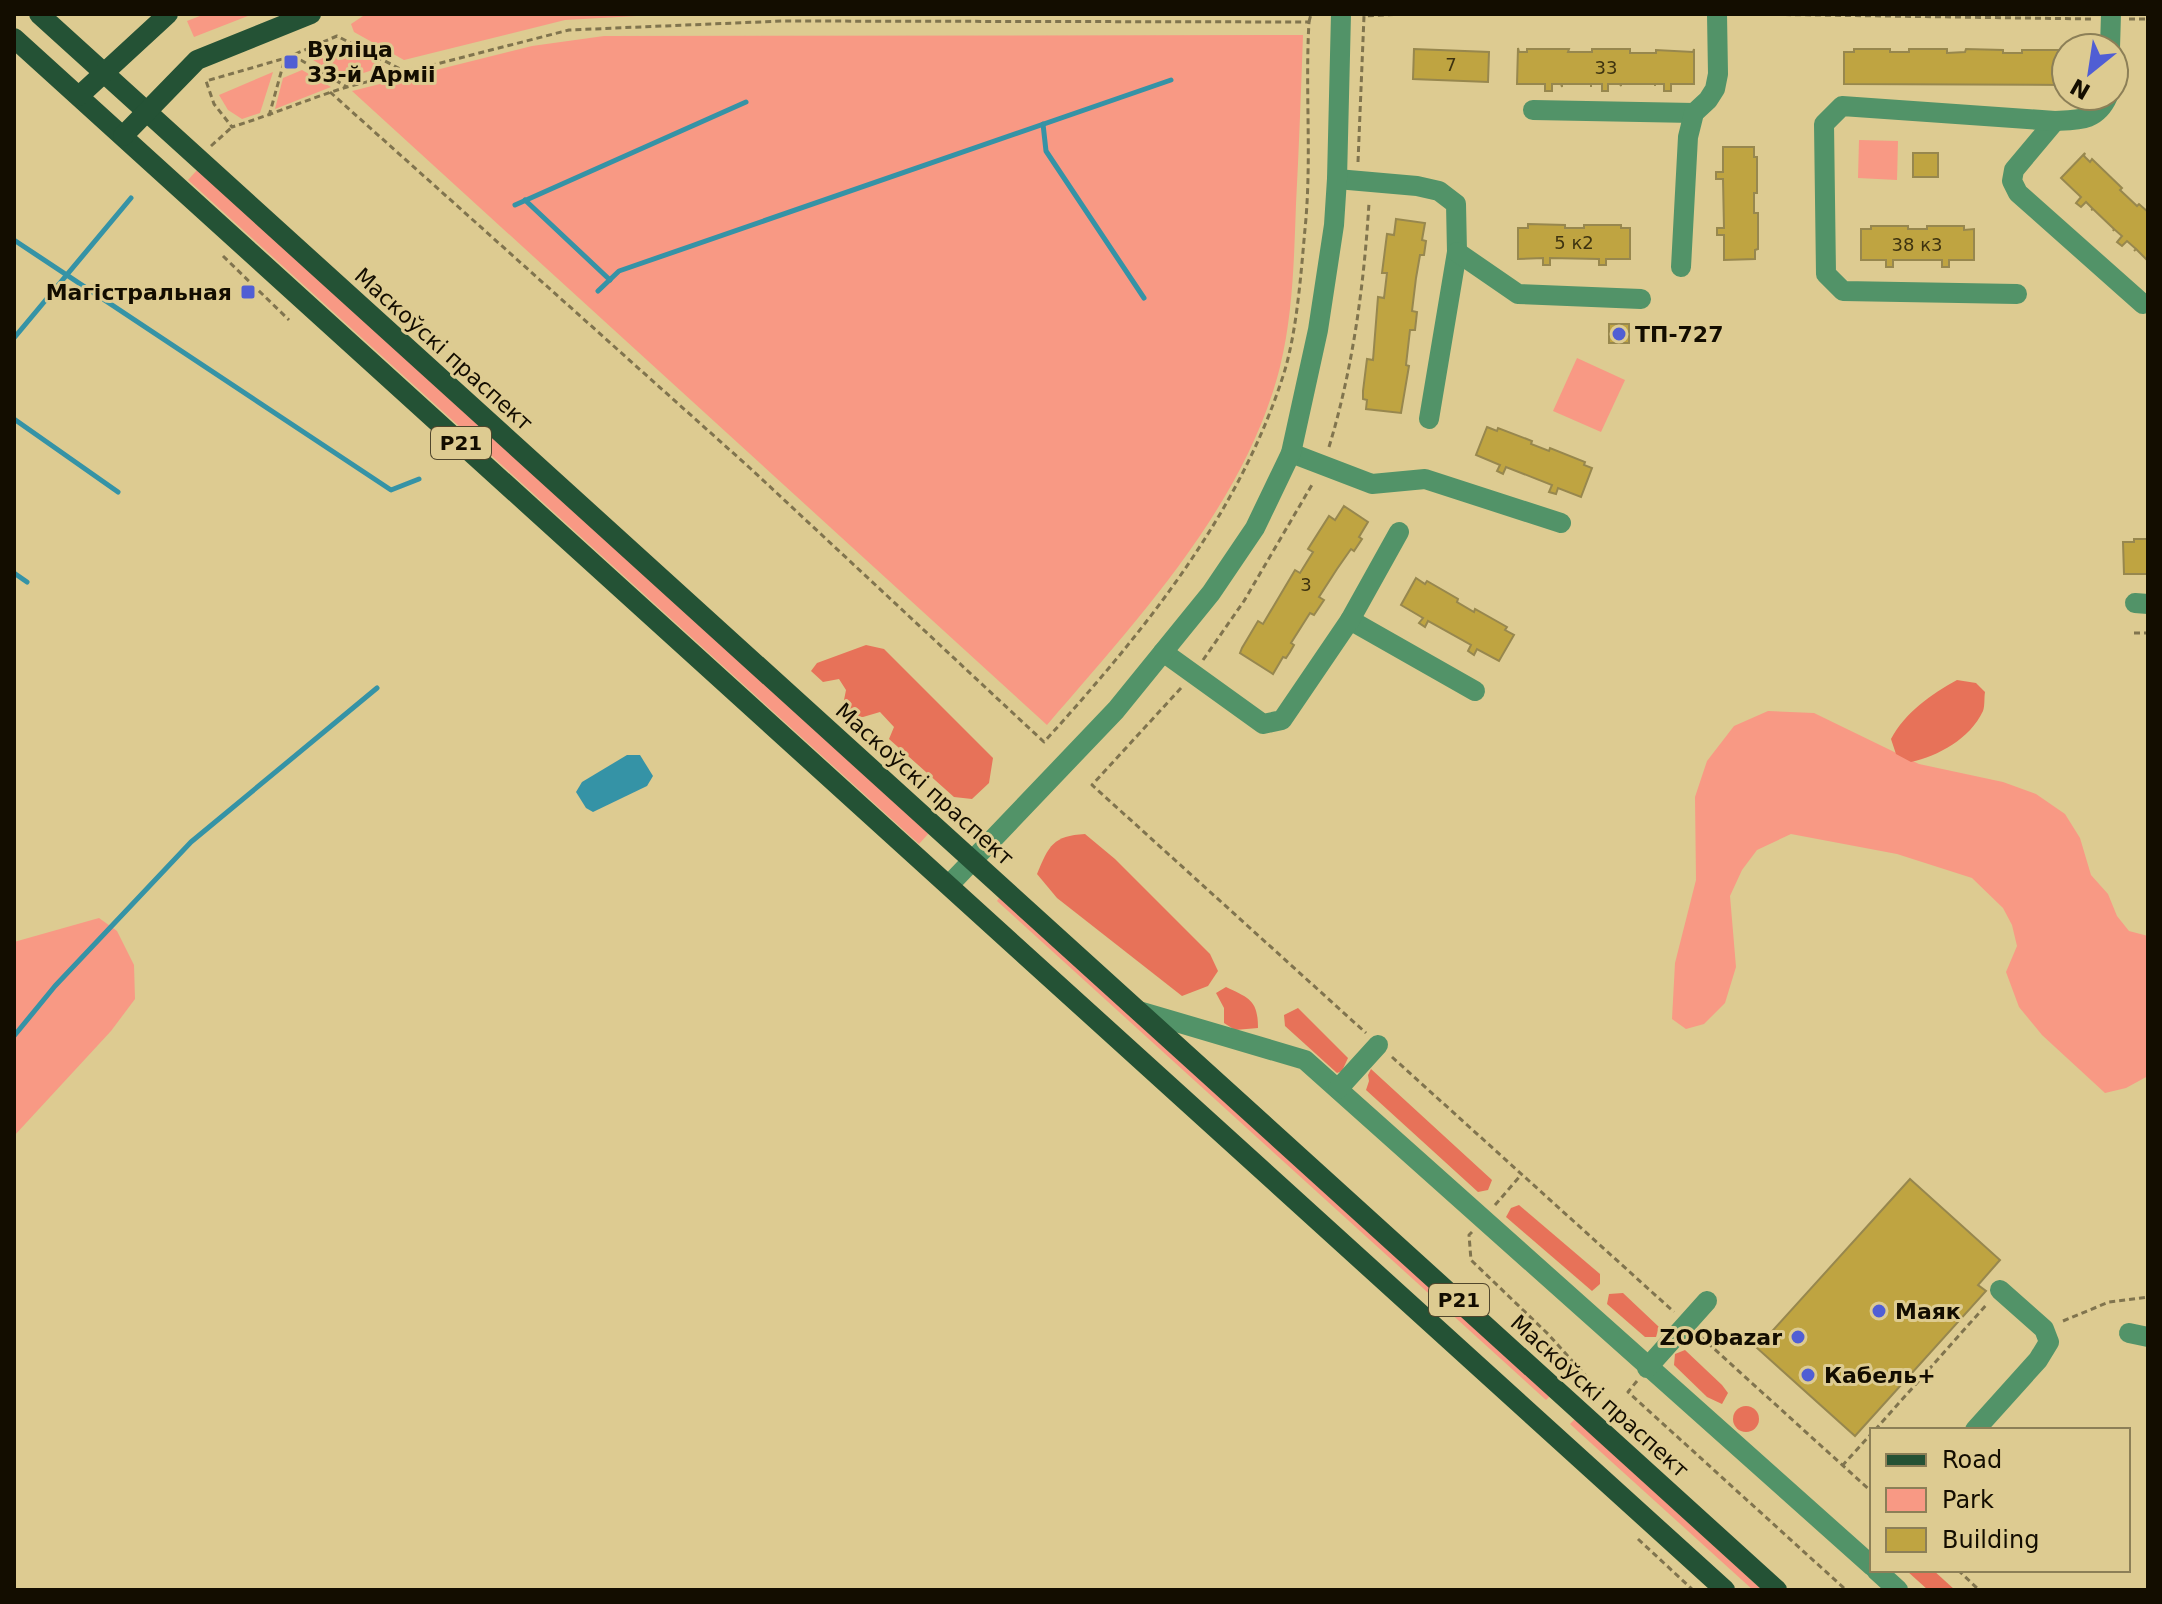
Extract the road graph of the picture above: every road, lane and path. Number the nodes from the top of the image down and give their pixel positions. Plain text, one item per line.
1 (39, 14) edge
2 (168, 14) edge
3 (311, 14) edge
4 (1276, 14) edge
5 (1311, 14) edge
6 (1341, 14) edge
7 (1401, 14) edge
8 (1432, 14) edge
9 (1687, 14) edge
10 (1717, 14) edge
11 (1745, 14) edge
12 (1364, 16) edge
13 (2111, 17) edge
14 (2148, 19) edge
15 (1309, 22) junction
16 (1276, 23) junction
17 (14, 38) edge
18 (292, 55) junction
19 (286, 58) junction
20 (404, 71) junction
21 (103, 72) junction
22 (347, 87) junction
23 (330, 92) junction
24 (79, 96) junction
25 (1533, 110) dead end
26 (146, 112) junction
27 (2100, 112) edge
28 (1694, 113) junction
29 (269, 116) junction
30 (2055, 121) junction
31 (232, 127) junction
32 (123, 136) junction
33 (208, 149) dead end
34 (1337, 179) junction
35 (1457, 252) junction
36 (1681, 267) dead end
37 (2017, 294) dead end
38 (1641, 299) dead end
39 (2143, 304) dead end
40 (1429, 419) dead end
41 (1291, 453) junction
42 (1561, 523) dead end
43 (1399, 532) dead end
44 (1350, 620) junction
45 (2134, 633) dead end
46 (2148, 633) edge
47 (1163, 652) junction
48 (1475, 691) dead end
49 (1092, 785) dead end
50 (973, 861) junction
51 (949, 885) junction
52 (1139, 1011) junction
53 (1378, 1045) junction
54 (1338, 1089) junction
55 (1469, 1235) dead end
56 (2000, 1290) joint
57 (2147, 1295) edge
58 (1707, 1301) dead end
59 (1685, 1322) junction
60 (2044, 1329) junction
61 (1647, 1368) junction
62 (1579, 1382) dead end
63 (1877, 1428) edge
64 (1977, 1428) edge
65 (1870, 1435) edge
66 (1842, 1466) junction
67 (1870, 1490) edge
68 (1652, 1552) dead end
69 (1870, 1560) edge
70 (1881, 1572) edge
71 (1960, 1572) edge
72 (1693, 1590) edge
73 (1725, 1590) edge
74 (1777, 1590) edge
75 (1846, 1590) edge
76 (1898, 1590) edge
77 (1979, 1590) edge

1 - 21 main road, Маскоўскі праспект / Р21
2 - 21 main road
3 - 26 main road
4 - 16 path
5 - 15 path
6 - 34 street
7 - 12 path
8 - 9 path
10 - 28 street
11 - 13 path
13 - 14 path
15 - 16 path
15 - 23 path
16 - 20 path
17 - 24 main road, Р21
18 - 19 path
18 - 20 path
18 - 22 path
19 - 29 path
19 - 31 path
20 - 22 path
21 - 24 main road
21 - 26 main road, Маскоўскі праспект / Р21
22 - 23 path
23 - 29 path
24 - 32 main road, Р21
25 - 28 street
26 - 32 main road
26 - 50 main road, Маскоўскі праспект / Р21
27 - 30 street
28 - 36 street
29 - 31 path
30 - 37 street
30 - 39 street
31 - 33 path
32 - 51 main road, Р21
34 - 35 street
34 - 41 street
35 - 38 street
35 - 40 street
41 - 42 street
41 - 47 street
43 - 44 street
44 - 47 street
44 - 48 street
45 - 46 path
47 - 50 street
49 - 53 path
50 - 51 street
50 - 52 main road, Маскоўскі праспект / Р21
51 - 73 main road, Р21
52 - 54 street
52 - 74 main road, Маскоўскі праспект / Р21
53 - 54 street
53 - 59 path
54 - 61 street
55 - 62 path
56 - 60 street
56 - 63 path
57 - 60 path
58 - 59 street
59 - 61 street
59 - 66 path
60 - 64 street
61 - 69 street
61 - 75 path
65 - 66 path
66 - 67 path
68 - 72 path
70 - 76 street
71 - 77 path

